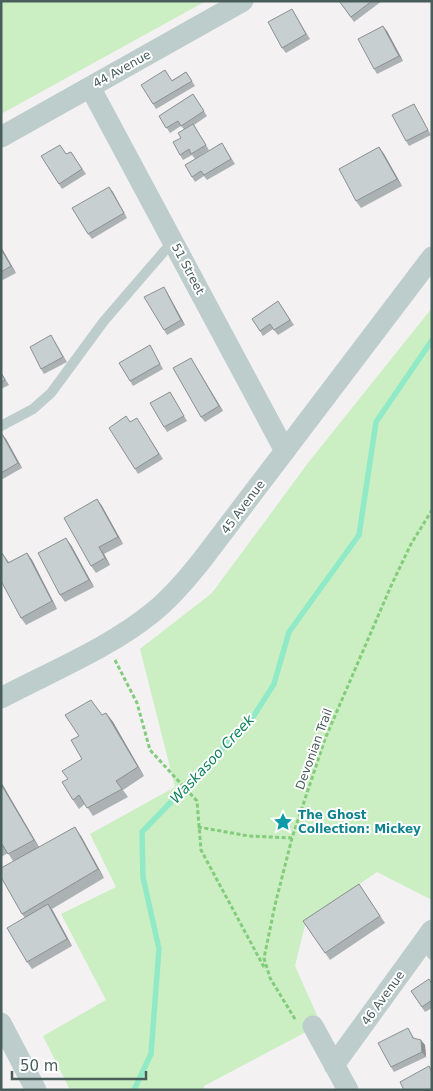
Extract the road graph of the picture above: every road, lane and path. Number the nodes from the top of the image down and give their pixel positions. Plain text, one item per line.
1 (243, 1) edge
2 (90, 87) junction
3 (1, 137) edge
4 (173, 241) junction
5 (432, 257) edge
6 (1, 426) edge
7 (285, 451) junction
8 (432, 510) edge
9 (106, 643) junction
10 (1, 698) edge
11 (198, 827) junction
12 (292, 838) junction
13 (429, 943) edge
14 (270, 978) junction
15 (1, 1023) edge
16 (305, 1024) joint
17 (8, 1050) edge
18 (334, 1065) junction
19 (36, 1090) edge
20 (348, 1090) edge

1 - 2 street, 44 Avenue
2 - 3 street, 44 Avenue
2 - 4 street, 51 Street
4 - 6 lane
4 - 7 street, 51 Street
5 - 7 street, 45 Avenue
7 - 9 street, 45 Avenue
8 - 12 path, Devonian Trail
9 - 10 street, 45 Avenue
9 - 11 path
11 - 12 path
11 - 14 path
12 - 14 path, Devonian Trail
13 - 18 street, 46 Avenue
14 - 16 path, Devonian Trail
15 - 17 street
16 - 18 street
17 - 19 street
18 - 20 street

